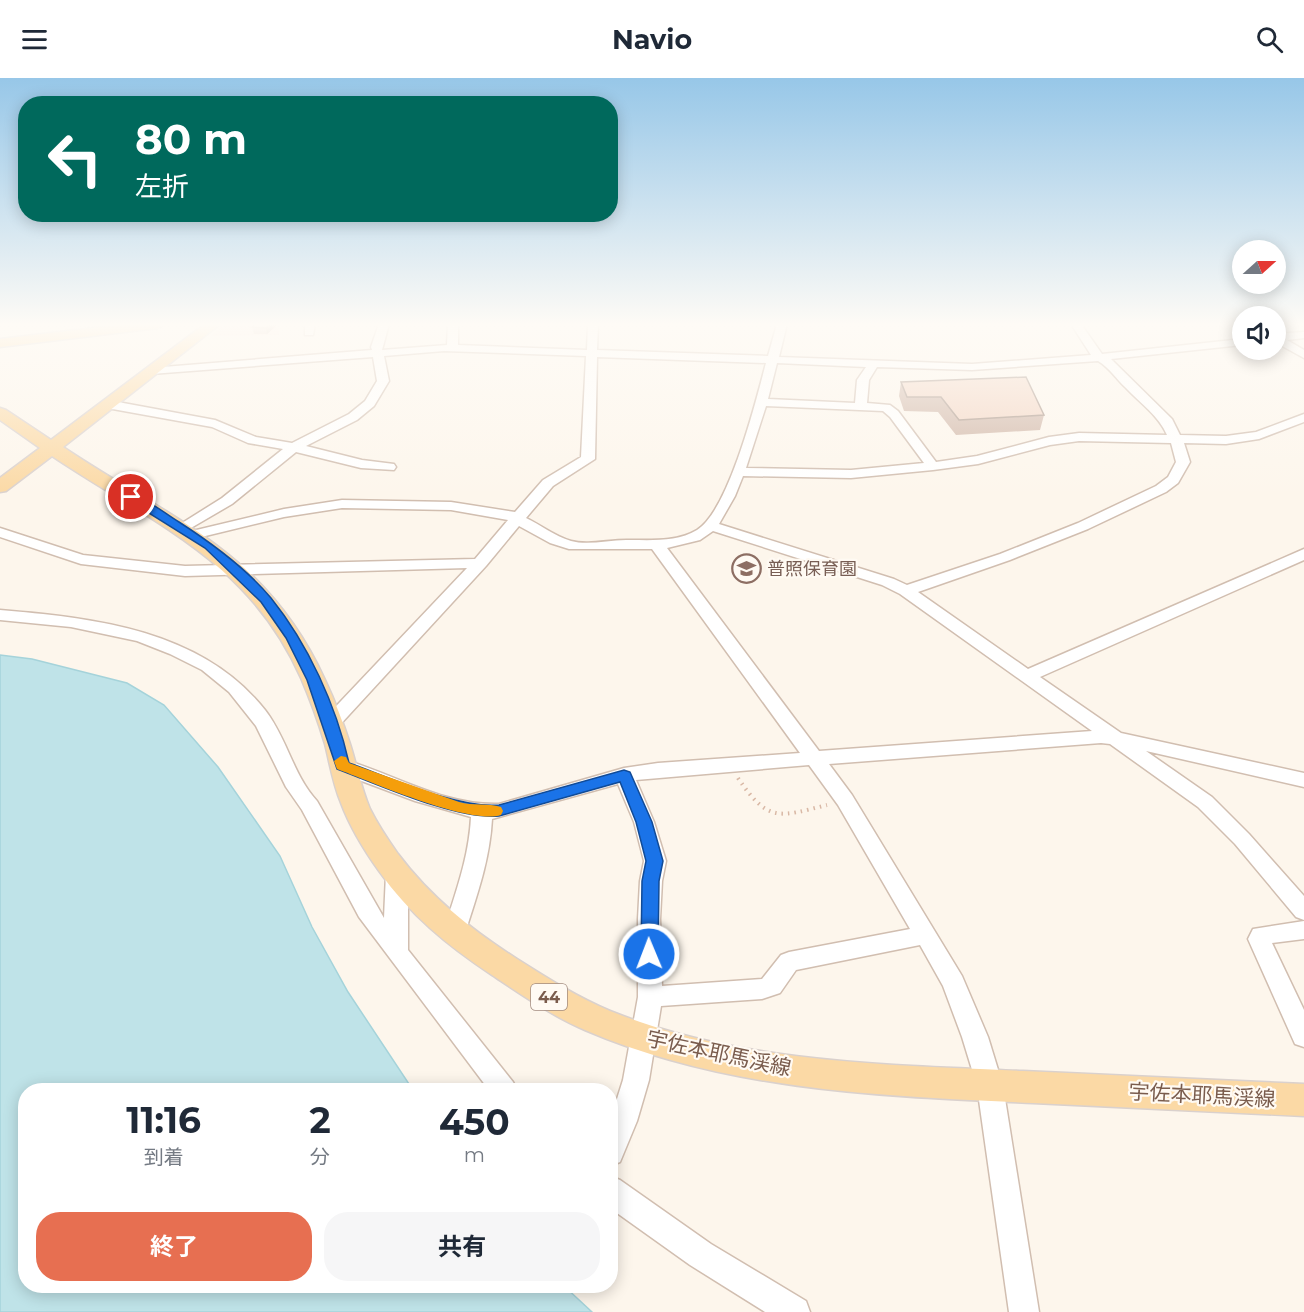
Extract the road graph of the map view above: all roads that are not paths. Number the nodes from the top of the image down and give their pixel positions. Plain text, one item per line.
1 (137, 382) edge
2 (383, 382) edge
3 (591, 382) edge
4 (767, 382) edge
5 (862, 382) edge
6 (1126, 382) edge
7 (762, 402) junction
8 (107, 404) junction
9 (861, 406) junction
10 (0, 413) edge
11 (1304, 418) edge
12 (1177, 439) junction
13 (51, 447) junction
14 (294, 447) junction
15 (933, 466) junction
16 (389, 467) dead end
17 (740, 472) junction
18 (0, 487) edge
19 (516, 518) junction
20 (711, 525) junction
21 (189, 531) junction
22 (0, 532) edge
23 (657, 545) junction
24 (1304, 554) edge
25 (481, 563) junction
26 (236, 571) junction
27 (906, 591) junction
28 (0, 615) edge
29 (1025, 677) junction
30 (330, 724) junction
31 (1113, 738) junction
32 (815, 757) junction
33 (342, 766) junction
34 (624, 775) junction
35 (1304, 780) edge
36 (482, 812) junction
37 (397, 873) junction
38 (1304, 911) edge
39 (1304, 930) edge
40 (454, 933) junction
41 (926, 935) junction
42 (398, 953) junction
43 (650, 997) junction
44 (1304, 1036) edge
45 (644, 1038) junction
46 (499, 1083) edge
47 (990, 1086) junction
48 (1304, 1100) edge
49 (618, 1131) edge
50 (618, 1196) edge
51 (795, 1312) edge
52 (1024, 1312) edge

1 - 8 main road
2 - 14 street
3 - 19 street
4 - 7 street
5 - 9 street
6 - 12 street
7 - 9 street
7 - 17 street
8 - 13 main road
8 - 14 street
9 - 15 street
10 - 13 main road, 宇佐本耶馬渓線 / 44
11 - 12 street
12 - 15 street
12 - 27 street
13 - 18 main road
13 - 21 main road, 宇佐本耶馬渓線 / 44
14 - 16 street
14 - 21 street
15 - 17 street
17 - 20 street
19 - 21 street
19 - 23 street
19 - 25 street
20 - 23 street
20 - 27 street
21 - 26 main road, 宇佐本耶馬渓線 / 44
22 - 26 street
23 - 32 street
24 - 29 street
25 - 26 street
25 - 30 street
26 - 30 main road, 宇佐本耶馬渓線 / 44
27 - 29 street
28 - 42 street
29 - 31 street
30 - 33 main road, 宇佐本耶馬渓線 / 44
31 - 32 street
31 - 35 street
31 - 38 street
32 - 34 street
32 - 41 street
33 - 36 street
33 - 37 main road, 宇佐本耶馬渓線 / 44
34 - 36 street
34 - 43 street
36 - 40 street
37 - 40 main road, 宇佐本耶馬渓線 / 44
37 - 42 street
39 - 44 street
40 - 45 main road, 宇佐本耶馬渓線 / 44
41 - 43 street
41 - 47 street
42 - 46 street
43 - 45 street
45 - 47 main road, 宇佐本耶馬渓線 / 44
45 - 49 street
47 - 48 main road, 宇佐本耶馬渓線 / 44
47 - 52 street
50 - 51 street

